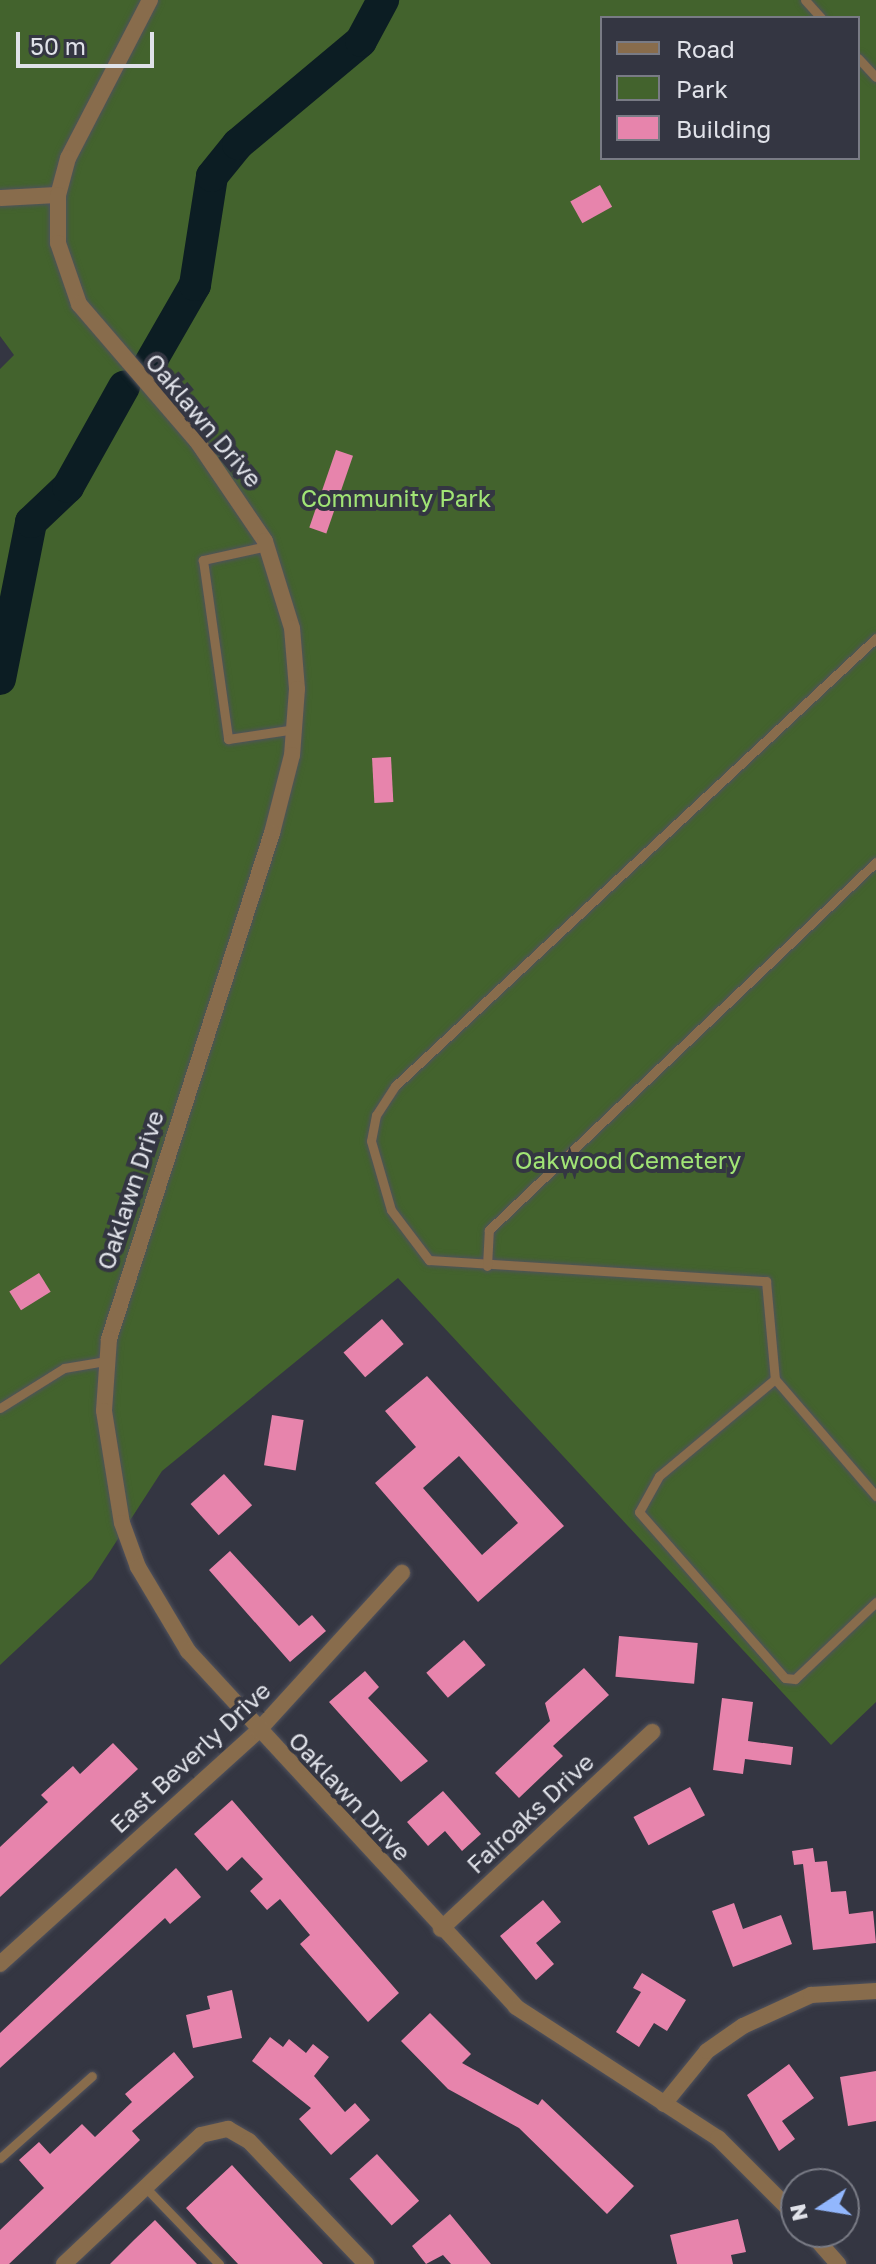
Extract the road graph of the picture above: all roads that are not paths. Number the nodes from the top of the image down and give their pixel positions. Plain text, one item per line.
1 (150, 0) edge
2 (805, 0) edge
3 (819, 16) edge
4 (860, 60) edge
5 (876, 77) edge
6 (58, 195) junction
7 (0, 198) edge
8 (267, 546) junction
9 (876, 638) edge
10 (295, 729) junction
11 (876, 862) edge
12 (487, 1266) junction
13 (106, 1361) junction
14 (775, 1379) junction
15 (0, 1408) edge
16 (876, 1496) edge
17 (402, 1573) dead end
18 (876, 1602) edge
19 (258, 1731) junction
20 (652, 1732) dead end
21 (441, 1929) junction
22 (0, 1964) edge
23 (876, 1991) edge
24 (92, 2076) dead end
25 (664, 2104) junction
26 (0, 2158) edge
27 (145, 2187) junction
28 (780, 2200) edge
29 (824, 2248) edge
30 (64, 2264) edge
31 (219, 2264) edge
32 (366, 2264) edge
33 (838, 2264) edge

1 - 6 street, Oaklawn Drive
2 - 3 lane
4 - 5 lane
6 - 7 street
6 - 8 street, Oaklawn Drive
8 - 10 street, Oaklawn Drive
8 - 10 lane
9 - 12 lane
10 - 13 street, Oaklawn Drive
11 - 12 lane
12 - 14 lane
13 - 15 lane
13 - 19 street, Oaklawn Drive
14 - 16 lane
14 - 18 lane
17 - 19 street, East Beverly Drive
19 - 21 street, Oaklawn Drive
19 - 22 street, East Beverly Drive
20 - 21 street, Fairoaks Drive
21 - 25 street, Oaklawn Drive
23 - 25 street
24 - 26 lane
25 - 28 street, Oaklawn Drive
27 - 30 street
27 - 31 lane
27 - 32 street
29 - 33 street

